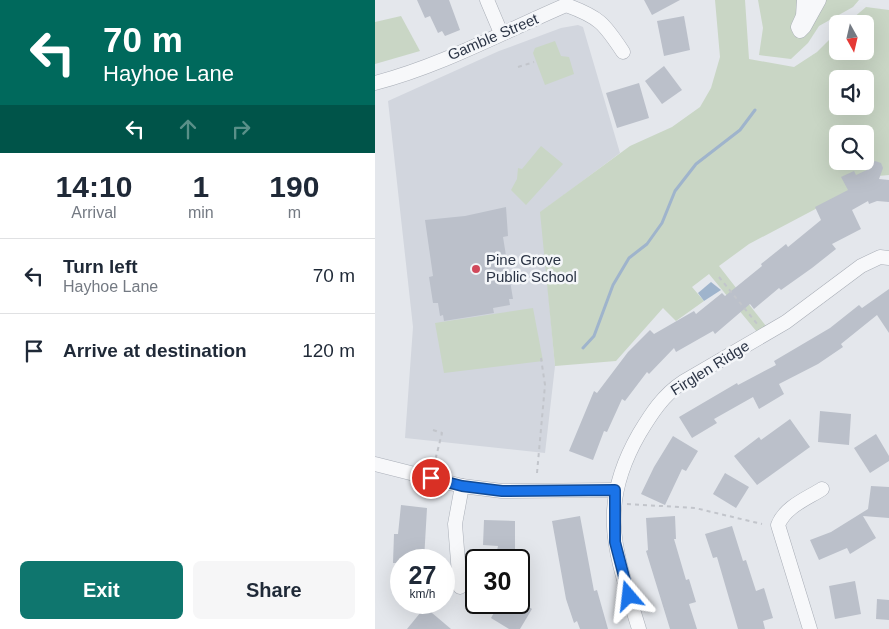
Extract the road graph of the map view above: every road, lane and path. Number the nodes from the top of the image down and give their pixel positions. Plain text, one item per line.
1 (487, 0) edge
2 (803, 0) edge
3 (819, 0) edge
4 (501, 33) junction
5 (623, 52) dead end
6 (534, 62) dead end
7 (518, 67) dead end
8 (375, 83) edge
9 (889, 258) edge
10 (719, 277) dead end
11 (761, 328) dead end
12 (541, 358) dead end
13 (433, 430) dead end
14 (435, 461) dead end
15 (375, 464) edge
16 (537, 473) dead end
17 (462, 486) junction
18 (822, 489) dead end
19 (615, 490) junction
20 (622, 503) dead end
21 (762, 524) dead end
22 (460, 587) dead end
23 (639, 629) edge
24 (809, 629) edge

1 - 4 street
2 - 3 street
4 - 5 street, Gamble Street
4 - 8 street, Gamble Street
6 - 7 path
9 - 19 street, Firglen Ridge
10 - 11 path
12 - 16 path
13 - 14 path
15 - 17 street
17 - 19 street
17 - 22 street
18 - 24 street
19 - 23 street, Firglen Ridge
20 - 21 path

